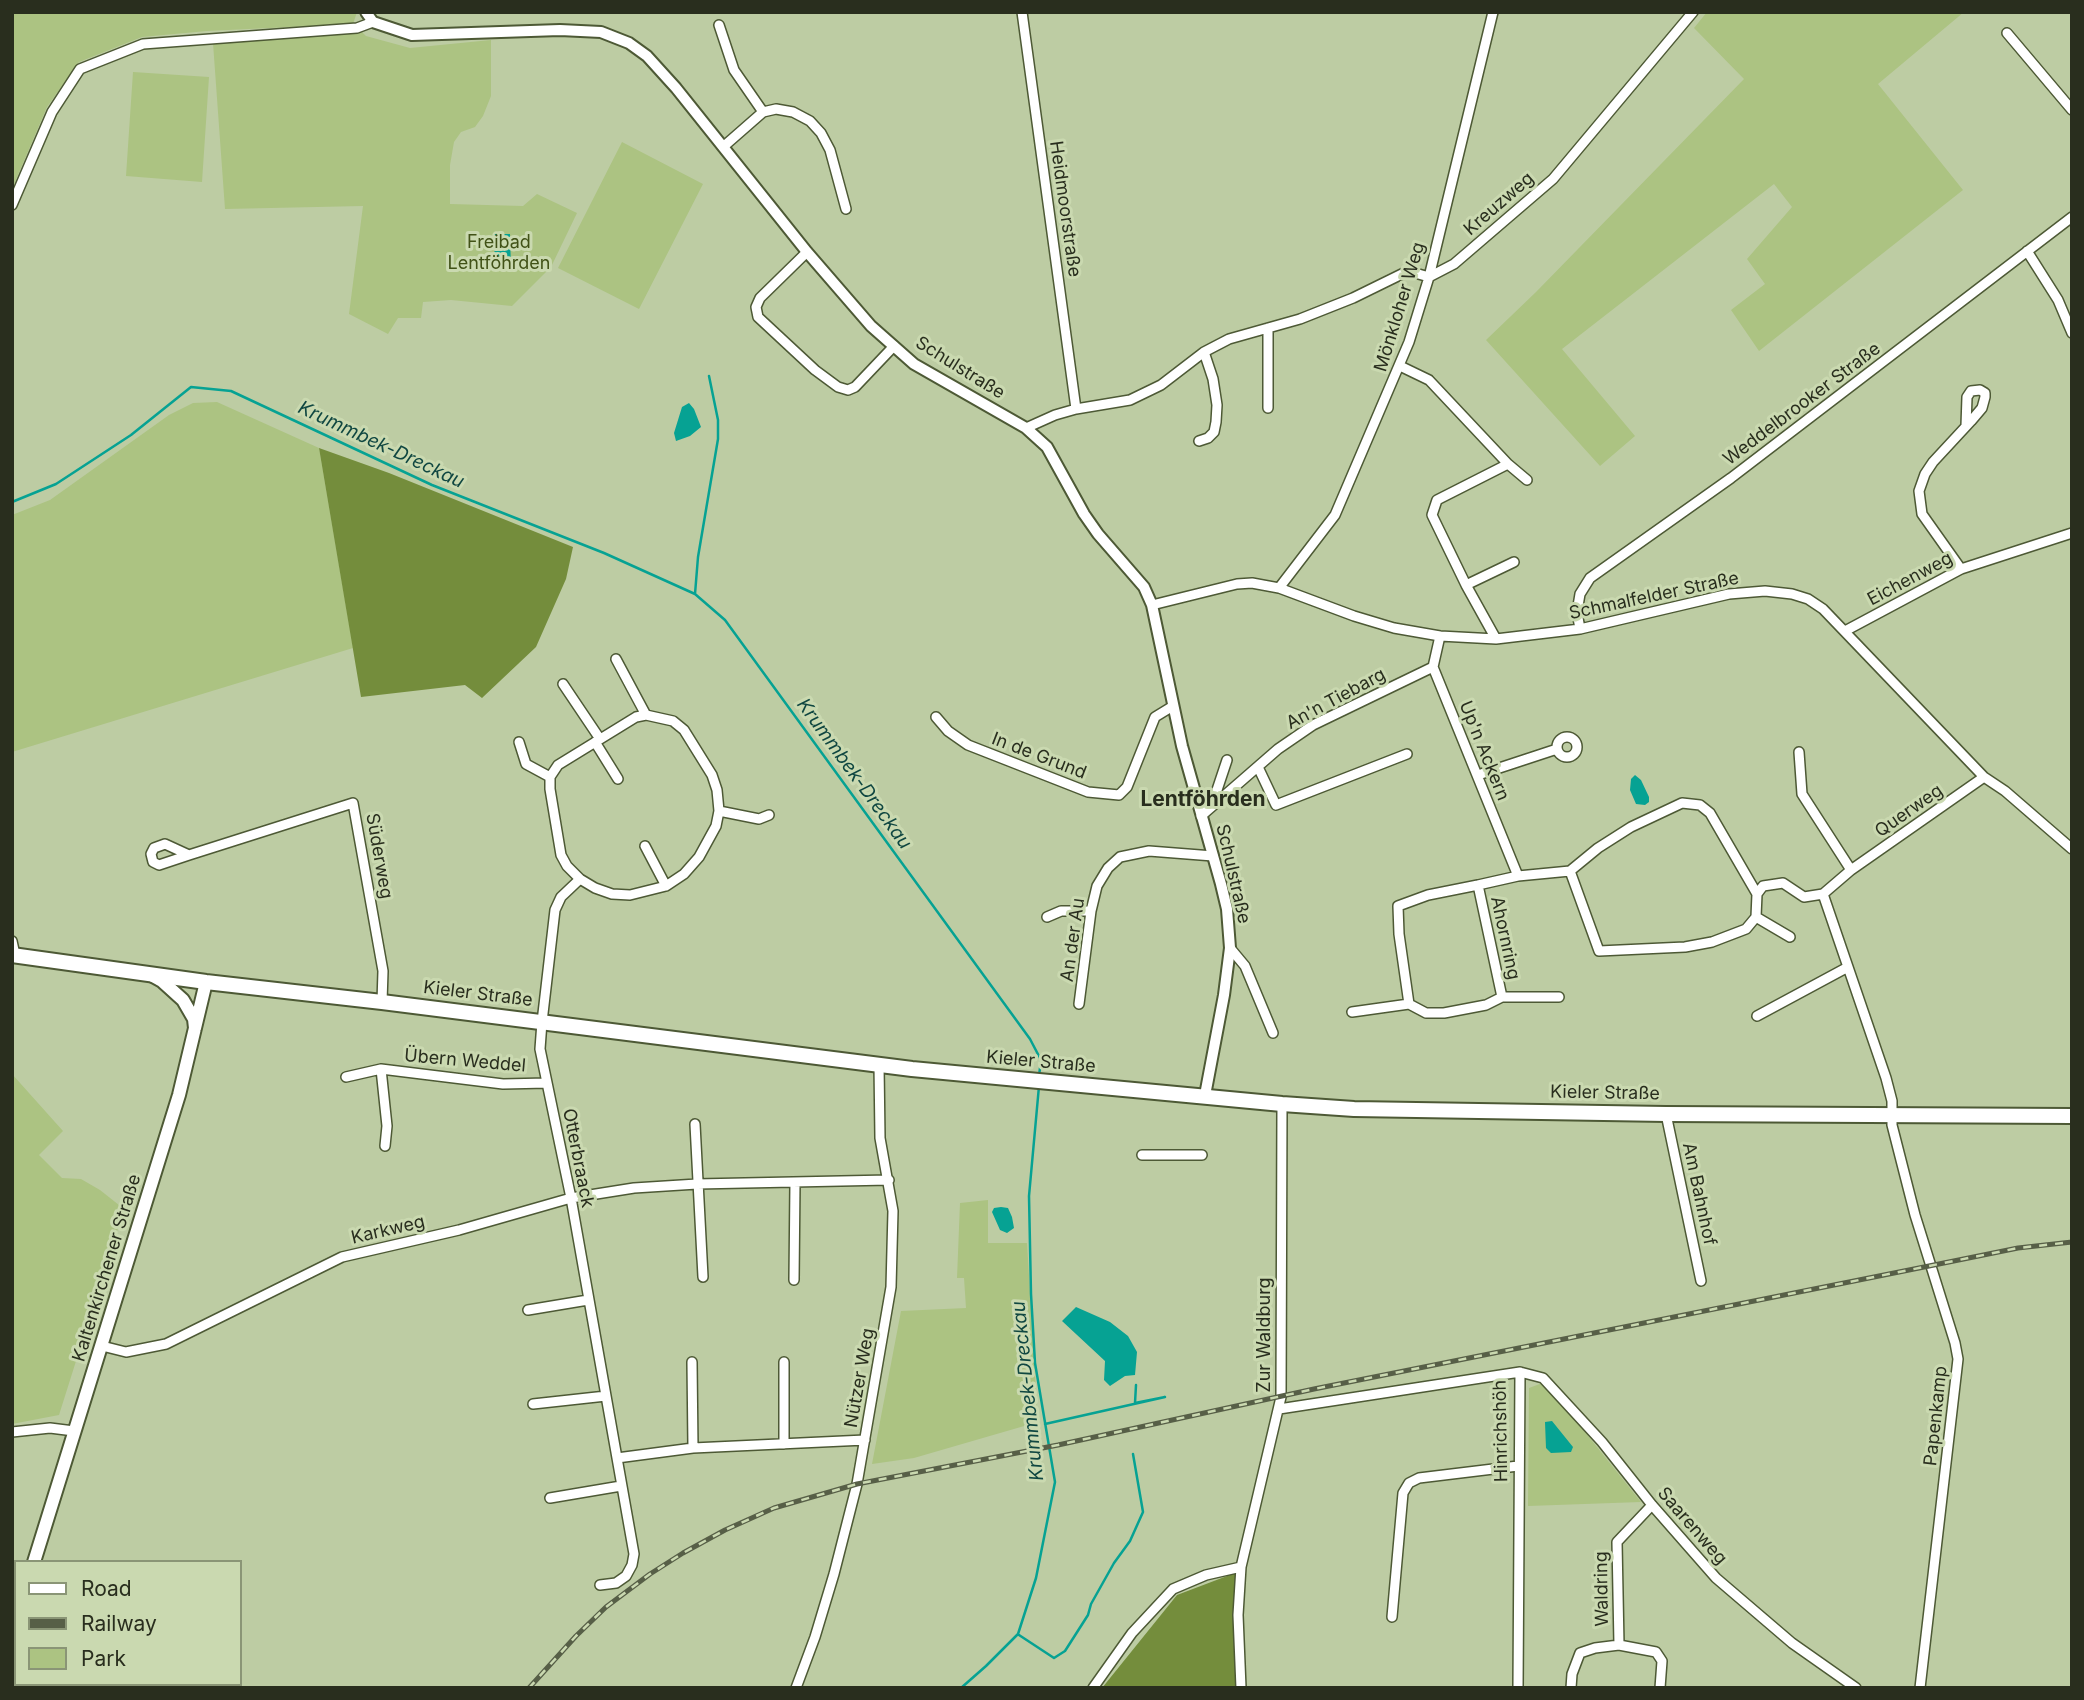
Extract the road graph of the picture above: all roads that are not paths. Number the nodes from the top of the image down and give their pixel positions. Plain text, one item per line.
1 (366, 12) edge
2 (1022, 12) edge
3 (1493, 12) edge
4 (1693, 12) edge
5 (373, 22) junction
6 (719, 25) dead end
7 (2007, 33) dead end
8 (2072, 110) edge
9 (763, 111) junction
10 (723, 147) junction
11 (12, 205) edge
12 (846, 209) dead end
13 (2072, 217) edge
14 (2027, 251) junction
15 (807, 252) junction
16 (1429, 277) junction
17 (1268, 328) junction
18 (2072, 332) edge
19 (894, 346) junction
20 (1204, 352) junction
21 (1400, 366) junction
22 (1268, 408) dead end
23 (1076, 409) junction
24 (1966, 426) dead end
25 (1026, 428) junction
26 (1199, 441) dead end
27 (1507, 464) junction
28 (1527, 480) dead end
29 (2072, 533) edge
30 (1514, 562) dead end
31 (1961, 569) junction
32 (1466, 585) junction
33 (1279, 588) junction
34 (1152, 605) junction
35 (1580, 629) junction
36 (1845, 631) junction
37 (1440, 636) junction
38 (1496, 639) junction
39 (616, 659) dead end
40 (1433, 667) junction
41 (563, 684) dead end
42 (1172, 706) junction
43 (646, 715) junction
44 (936, 717) dead end
45 (598, 740) junction
46 (519, 741) dead end
47 (1557, 749) dead end
48 (1799, 752) dead end
49 (1406, 754) dead end
50 (1227, 760) dead end
51 (1258, 767) junction
52 (1478, 775) junction
53 (1984, 777) junction
54 (550, 778) junction
55 (618, 779) dead end
56 (1212, 807) junction
57 (719, 811) junction
58 (769, 815) dead end
59 (1201, 816) junction
60 (645, 846) dead end
61 (2072, 849) edge
62 (189, 855) dead end
63 (1213, 856) junction
64 (1851, 870) junction
65 (1570, 871) junction
66 (1518, 876) junction
67 (580, 879) junction
68 (1478, 885) junction
69 (666, 886) junction
70 (1757, 894) junction
71 (1823, 894) junction
72 (1091, 911) junction
73 (1047, 917) dead end
74 (1756, 918) junction
75 (1790, 937) dead end
76 (1230, 948) junction
77 (13, 950) edge
78 (1848, 967) junction
79 (146, 973) junction
80 (206, 982) junction
81 (1502, 997) junction
82 (1559, 997) dead end
83 (382, 1002) junction
84 (1079, 1004) dead end
85 (1409, 1004) junction
86 (1352, 1012) dead end
87 (1757, 1016) dead end
88 (542, 1022) junction
89 (195, 1028) junction
90 (1273, 1033) dead end
91 (879, 1065) junction
92 (381, 1069) junction
93 (346, 1077) dead end
94 (547, 1083) junction
95 (1207, 1097) junction
96 (1282, 1104) junction
97 (1892, 1113) junction
98 (1665, 1114) junction
99 (2072, 1116) edge
100 (695, 1124) dead end
101 (385, 1146) dead end
102 (1142, 1155) dead end
103 (1202, 1155) dead end
104 (889, 1180) junction
105 (795, 1182) junction
106 (697, 1184) junction
107 (571, 1198) junction
108 (702, 1277) dead end
109 (794, 1280) dead end
110 (1702, 1280) dead end
111 (588, 1300) junction
112 (528, 1310) dead end
113 (102, 1346) junction
114 (692, 1362) dead end
115 (784, 1362) dead end
116 (1520, 1372) junction
117 (606, 1396) junction
118 (533, 1404) dead end
119 (1279, 1409) junction
120 (74, 1431) junction
121 (12, 1432) edge
122 (865, 1440) junction
123 (784, 1444) junction
124 (693, 1448) junction
125 (617, 1458) junction
126 (1518, 1466) junction
127 (621, 1486) junction
128 (550, 1498) dead end
129 (1652, 1505) junction
130 (35, 1560) edge
131 (1241, 1567) junction
132 (600, 1585) dead end
133 (1392, 1617) dead end
134 (1619, 1645) junction
135 (796, 1688) edge
136 (1093, 1688) edge
137 (1241, 1688) edge
138 (1518, 1688) edge
139 (1571, 1688) edge
140 (1660, 1688) edge
141 (1856, 1688) edge
142 (1920, 1688) edge

1 - 5 street
2 - 23 street, Heidmoorstraße
3 - 16 street, Mönkloher Weg
4 - 16 street, Kreuzweg
5 - 10 street, Schulstraße
5 - 11 street
6 - 9 street
7 - 8 street
9 - 10 street
9 - 12 street
10 - 15 street, Schulstraße
13 - 14 street, Weddelbrooker Straße
14 - 18 street
14 - 35 street, Weddelbrooker Straße
15 - 19 street, Schulstraße
15 - 19 street
16 - 17 street
16 - 21 street, Mönkloher Weg
17 - 20 street
17 - 22 street
19 - 25 street, Schulstraße
20 - 23 street
20 - 26 street
21 - 27 street
21 - 33 street, Mönkloher Weg
23 - 25 street
24 - 31 street
25 - 34 street, Schulstraße
27 - 28 street
27 - 32 street
29 - 31 street, Eichenweg
30 - 32 street
31 - 36 street, Eichenweg
32 - 38 street
33 - 34 street, Schmalfelder Straße
33 - 37 street, Schmalfelder Straße
34 - 42 street, Schulstraße
35 - 36 street, Schmalfelder Straße
35 - 38 street, Schmalfelder Straße
36 - 53 street, Schmalfelder Straße
37 - 38 street, Schmalfelder Straße
37 - 40 street
39 - 43 street
40 - 51 street, An'n Tiebarg
40 - 52 street, Up'n Ackern
41 - 45 street
42 - 44 street, In de Grund
42 - 59 street, Schulstraße
43 - 45 street
43 - 57 street
45 - 54 street
45 - 55 street
46 - 54 street
47 - 52 street
48 - 64 street
49 - 51 street
50 - 56 street
51 - 56 street, An'n Tiebarg
52 - 66 street, Up'n Ackern
53 - 61 street, Schmalfelder Straße
53 - 64 street, Querweg
54 - 67 street
56 - 59 street, An'n Tiebarg
57 - 58 street
57 - 69 street
59 - 63 street, Schulstraße
60 - 69 street
62 - 83 street, Süderweg
63 - 72 street, An der Au
63 - 76 street, Schulstraße
64 - 71 street, Querweg
65 - 66 street, Ahornring
65 - 70 street
65 - 74 street
66 - 68 street, Ahornring
67 - 69 street
67 - 88 street, Otterbraack
68 - 81 street, Ahornring
68 - 85 street, Ahornring
70 - 71 street
70 - 74 street
71 - 78 street
72 - 73 street
72 - 84 street, An der Au
74 - 75 street
76 - 90 street, Schulstraße
76 - 95 street, Schulstraße
77 - 79 main road, Kieler Straße
78 - 87 street
78 - 97 street
79 - 80 main road, Kieler Straße
79 - 89 main road
80 - 83 main road, Kieler Straße
80 - 89 main road, Kaltenkirchener Straße
81 - 82 street, Ahornring
81 - 85 street, Ahornring
83 - 88 main road, Kieler Straße
85 - 86 street, Ahornring
88 - 91 main road, Kieler Straße
88 - 94 street, Otterbraack
89 - 113 main road, Kaltenkirchener Straße
91 - 95 main road, Kieler Straße
91 - 104 street, Nützer Weg
92 - 93 street, Übern Weddel
92 - 94 street, Übern Weddel
92 - 101 street, Übern Weddel
94 - 107 street, Otterbraack
95 - 96 main road, Kieler Straße
96 - 98 main road, Kieler Straße
96 - 119 street, Zur Waldburg
97 - 98 main road, Kieler Straße
97 - 99 main road, Kieler Straße
97 - 142 street, Papenkamp
98 - 110 street, Am Bahnhof
100 - 106 street
102 - 103 street
104 - 105 street, Karkweg
104 - 122 street, Nützer Weg
105 - 106 street, Karkweg
105 - 109 street
106 - 107 street, Karkweg
106 - 108 street
107 - 111 street, Otterbraack
107 - 113 street, Karkweg
111 - 112 street
111 - 117 street, Otterbraack
113 - 120 main road, Kaltenkirchener Straße
114 - 124 street
115 - 123 street
116 - 119 street, Hinrichshöh
116 - 126 street, Hinrichshöh
116 - 129 street, Saarenweg
117 - 118 street
117 - 125 street, Otterbraack
119 - 131 street, Zur Waldburg
120 - 121 street
120 - 130 main road, Kaltenkirchener Straße
122 - 123 street
122 - 135 street, Nützer Weg
123 - 124 street
124 - 125 street
125 - 127 street, Otterbraack
126 - 133 street
126 - 138 street, Hinrichshöh
127 - 128 street
127 - 132 street, Otterbraack
129 - 134 street, Waldring
129 - 141 street, Saarenweg
131 - 136 street
131 - 137 street, Zur Waldburg
134 - 139 street, Waldring
134 - 140 street, Waldring

